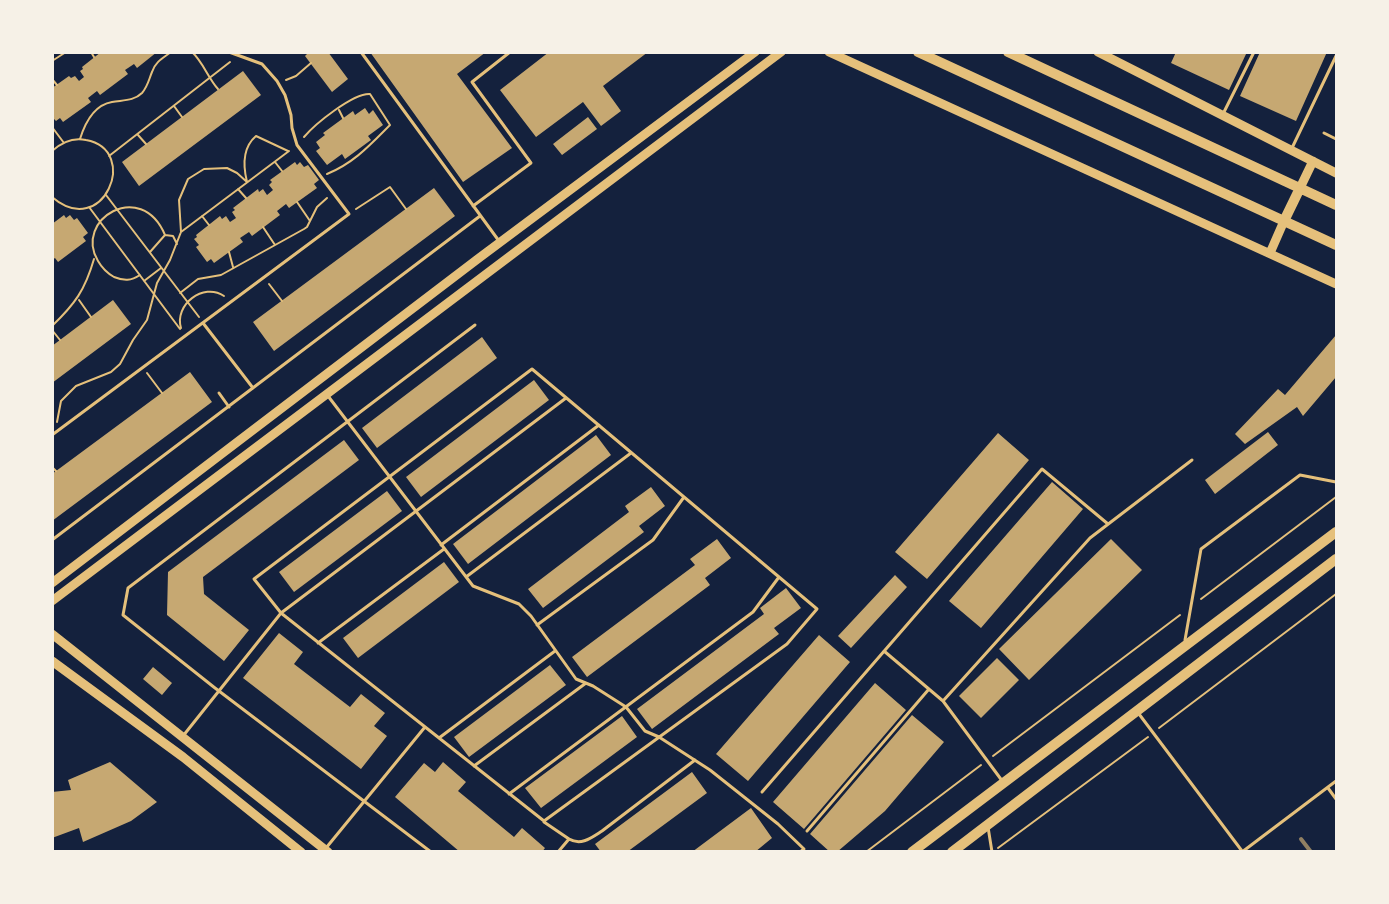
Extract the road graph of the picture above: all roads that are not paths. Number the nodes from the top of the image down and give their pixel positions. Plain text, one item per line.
1 (229, 52) edge
2 (361, 52) edge
3 (510, 52) edge
4 (755, 52) edge
5 (781, 52) edge
6 (829, 52) edge
7 (918, 52) edge
8 (1098, 52) edge
9 (1254, 52) edge
10 (1008, 53) edge
11 (1336, 56) edge
12 (1335, 65) edge
13 (1222, 115) junction
14 (1324, 133) dead end
15 (1336, 140) edge
16 (1291, 150) junction
17 (1313, 161) junction
18 (1336, 173) edge
19 (1300, 188) junction
20 (474, 206) junction
21 (1336, 206) edge
22 (480, 216) junction
23 (1284, 221) junction
24 (500, 243) junction
25 (1336, 245) edge
26 (1270, 254) junction
27 (1336, 284) edge
28 (203, 323) junction
29 (475, 325) dead end
30 (253, 388) junction
31 (219, 393) dead end
32 (327, 395) junction
33 (566, 398) junction
34 (229, 407) junction
35 (347, 422) junction
36 (599, 425) junction
37 (52, 435) edge
38 (631, 453) junction
39 (1192, 460) dead end
40 (389, 477) junction
41 (1336, 482) edge
42 (684, 497) junction
43 (416, 512) junction
44 (1108, 524) junction
45 (1336, 532) edge
46 (52, 540) edge
47 (441, 545) junction
48 (444, 549) junction
49 (1336, 559) edge
50 (466, 577) junction
51 (779, 577) junction
52 (52, 583) edge
53 (52, 601) edge
54 (281, 613) junction
55 (537, 625) junction
56 (52, 634) edge
57 (318, 643) junction
58 (1184, 645) junction
59 (556, 651) junction
60 (884, 651) junction
61 (52, 662) edge
62 (586, 683) junction
63 (929, 689) junction
64 (219, 691) junction
65 (943, 701) junction
66 (626, 707) junction
67 (1136, 710) junction
68 (425, 727) junction
69 (183, 737) junction
70 (659, 737) junction
71 (439, 738) junction
72 (695, 760) junction
73 (474, 766) junction
74 (1336, 781) edge
75 (1004, 783) junction
76 (1328, 788) junction
77 (762, 792) dead end
78 (509, 794) junction
79 (1336, 799) edge
80 (365, 800) junction
81 (544, 822) junction
82 (988, 824) junction
83 (807, 831) dead end
84 (568, 839) junction
85 (326, 850) edge
86 (1242, 851) edge
87 (301, 852) edge
88 (431, 852) edge
89 (558, 852) edge
90 (800, 852) edge
91 (912, 852) edge
92 (952, 852) edge
93 (993, 852) edge

1 - 28 lane
2 - 20 lane
3 - 20 lane
4 - 24 main road
5 - 32 main road
6 - 26 main road
7 - 23 main road
8 - 13 main road
9 - 13 lane
10 - 19 main road
11 - 12 lane
12 - 16 lane
13 - 16 main road
14 - 15 lane
16 - 17 main road
17 - 18 main road
17 - 19 main road
19 - 21 main road
19 - 23 main road
20 - 22 lane
22 - 24 lane
22 - 30 lane
23 - 25 main road
23 - 26 main road
24 - 52 main road
26 - 27 main road
28 - 30 lane
28 - 37 lane
29 - 35 lane
30 - 34 lane
31 - 34 lane
32 - 35 lane
32 - 53 main road
33 - 36 lane
33 - 40 lane
33 - 43 lane
34 - 46 lane
35 - 40 lane
35 - 64 lane
36 - 38 lane
36 - 47 lane
38 - 42 lane
38 - 50 lane
39 - 44 lane
40 - 43 lane
40 - 54 lane
41 - 58 lane
42 - 51 lane
42 - 55 lane
43 - 47 lane
43 - 54 lane
44 - 60 lane
44 - 65 lane
45 - 58 main road
47 - 48 lane
48 - 50 lane
48 - 57 lane
49 - 67 main road
50 - 55 lane
51 - 66 lane
51 - 70 lane
54 - 57 lane
54 - 64 lane
55 - 59 lane
56 - 69 main road
57 - 68 lane
58 - 75 main road
59 - 62 lane
59 - 71 lane
60 - 63 lane
60 - 77 lane
61 - 87 main road
62 - 66 lane
62 - 73 lane
63 - 65 lane
63 - 83 lane
64 - 69 lane
64 - 80 lane
65 - 75 lane
66 - 70 lane
66 - 78 lane
67 - 82 main road
67 - 86 lane
68 - 71 lane
68 - 80 lane
69 - 85 main road
70 - 72 lane
70 - 81 lane
71 - 73 lane
72 - 84 lane
72 - 90 lane
73 - 78 lane
74 - 76 lane
75 - 91 main road
76 - 79 lane
76 - 86 lane
78 - 81 lane
80 - 85 lane
80 - 88 lane
81 - 84 lane
82 - 92 main road
82 - 93 lane
84 - 89 lane

